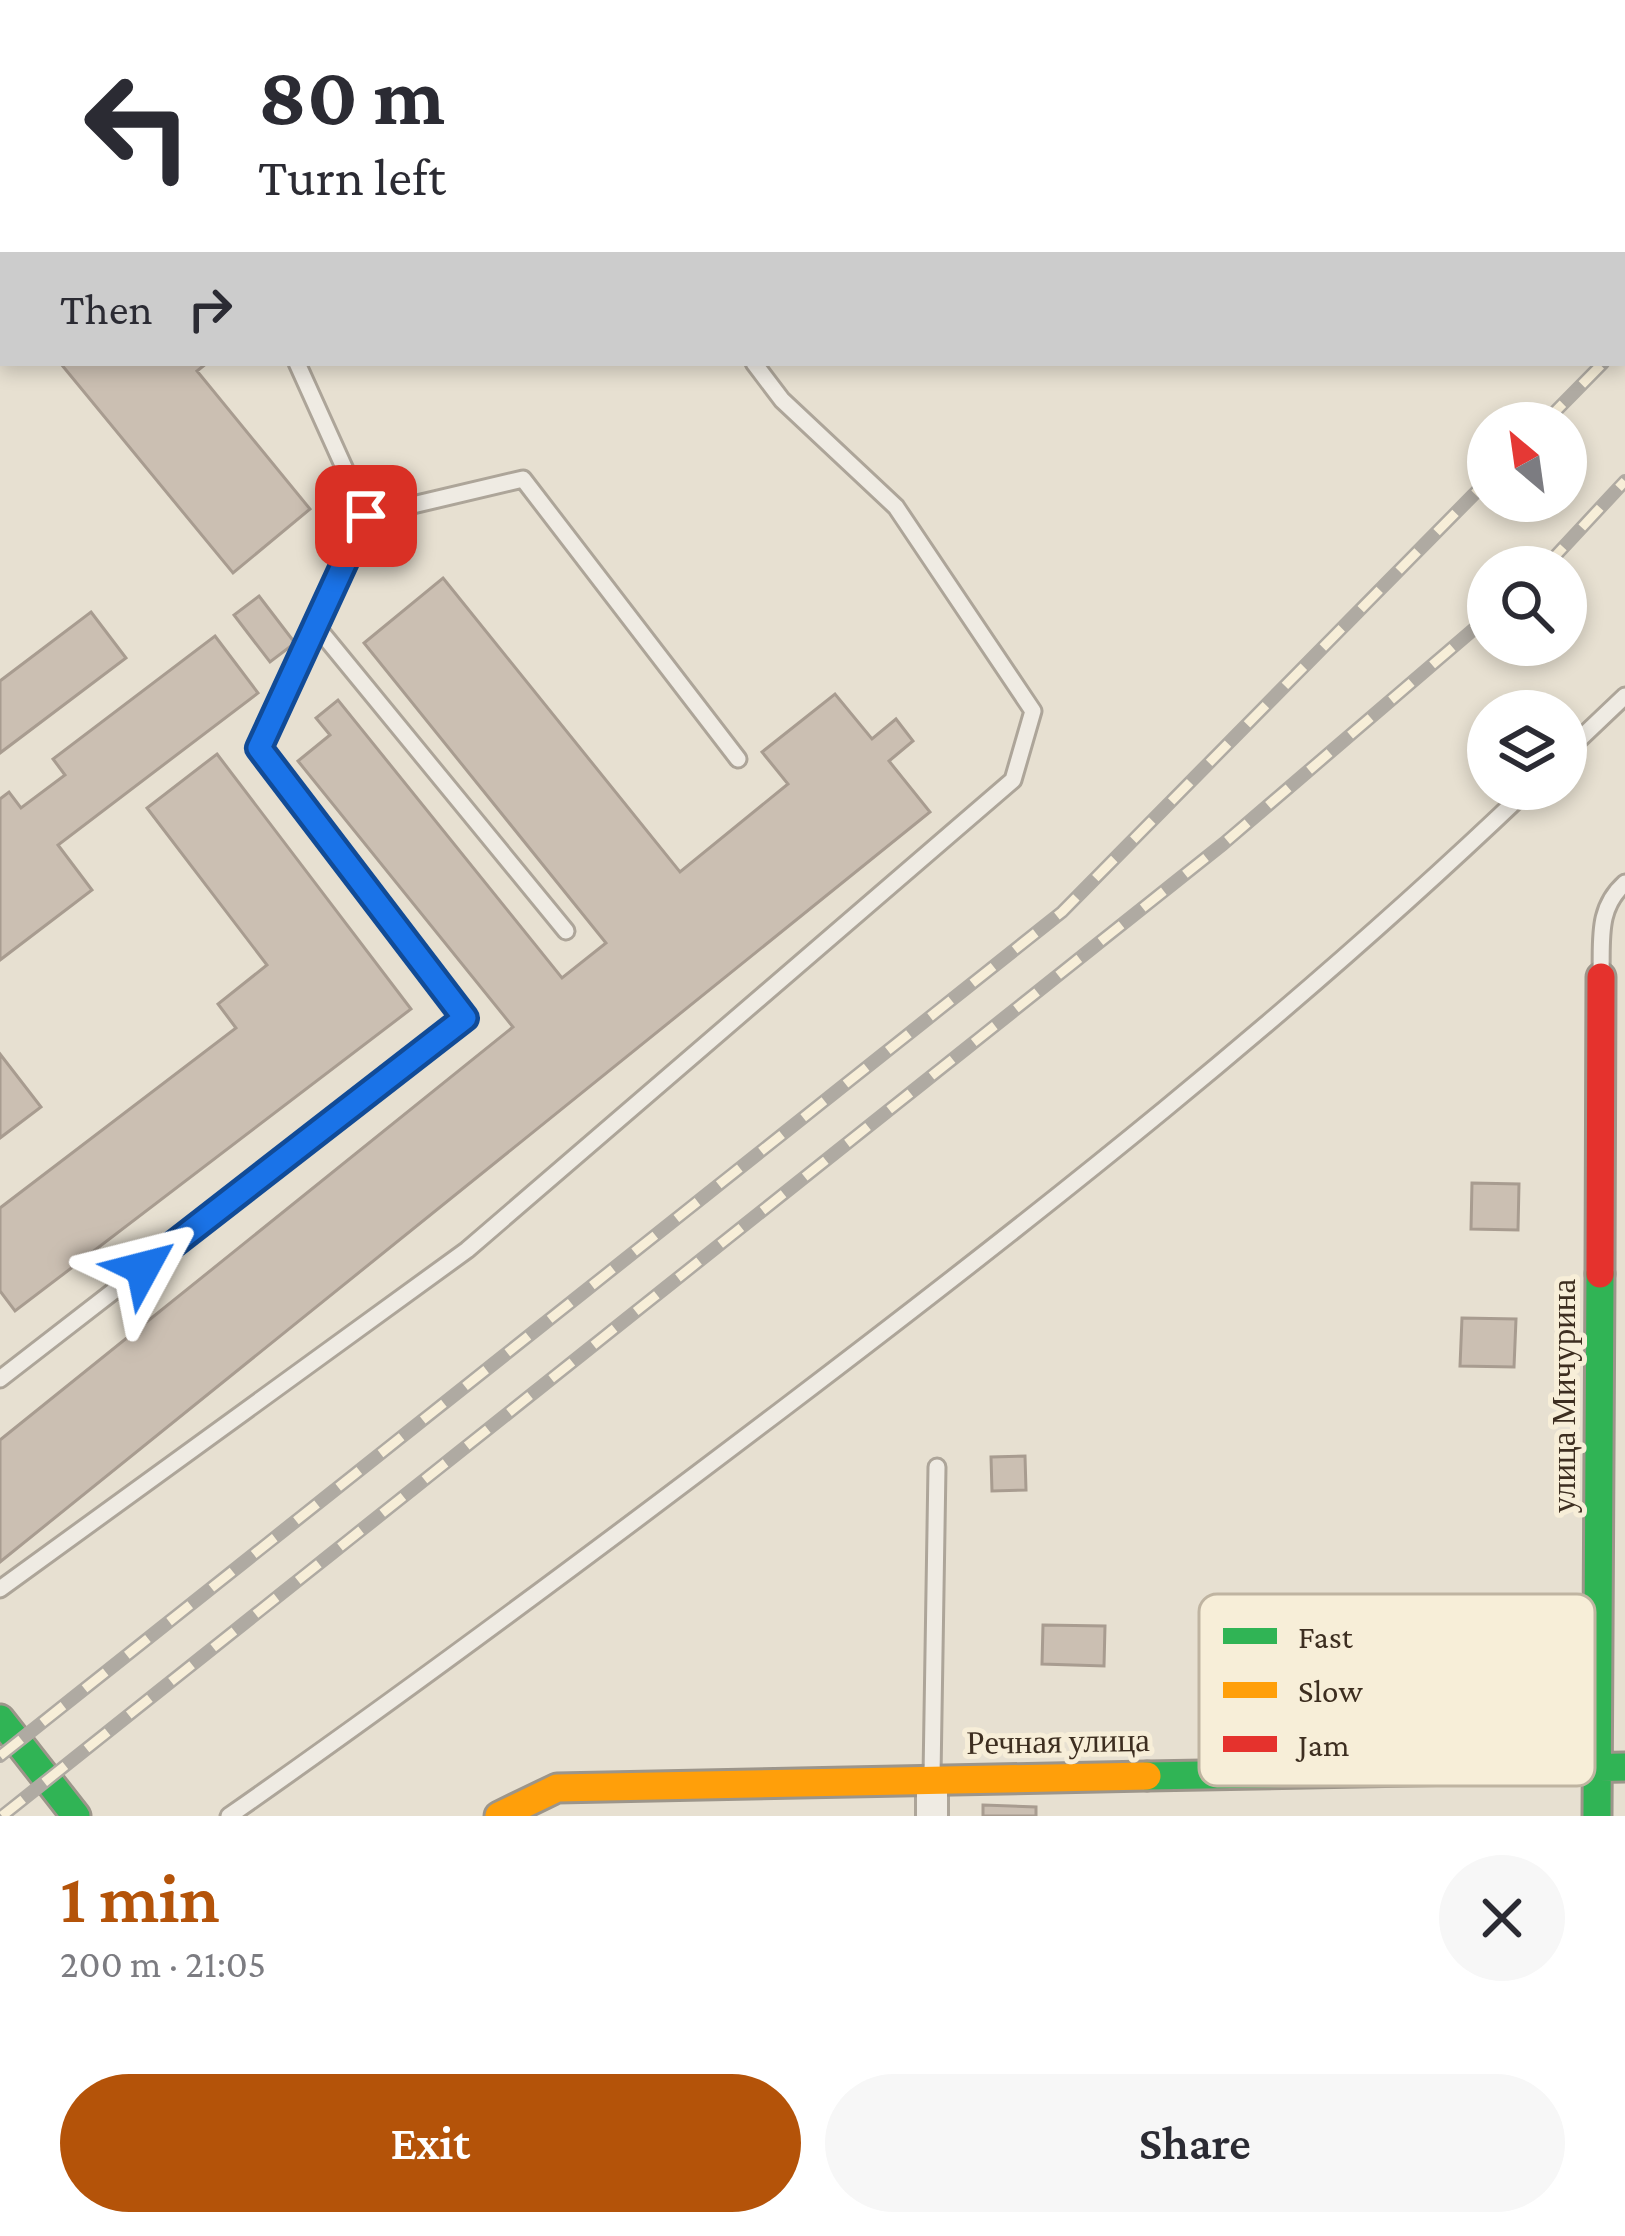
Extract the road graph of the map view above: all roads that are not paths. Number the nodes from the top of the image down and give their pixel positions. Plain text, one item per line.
1 (298, 366) edge
2 (756, 366) edge
3 (366, 516) junction
4 (316, 626) junction
5 (1625, 696) edge
6 (1587, 732) edge
7 (738, 759) dead end
8 (1506, 810) edge
9 (1625, 883) edge
10 (566, 931) dead end
11 (1601, 977) joint
12 (0, 1379) edge
13 (938, 1467) dead end
14 (0, 1589) edge
15 (0, 1719) edge
16 (1611, 1767) edge
17 (1199, 1775) edge
18 (932, 1780) junction
19 (76, 1816) edge
20 (229, 1816) edge
21 (499, 1816) edge
22 (932, 1816) edge
23 (1597, 1816) edge

1 - 3 lane
2 - 14 lane
3 - 4 lane
3 - 7 lane
4 - 10 lane
4 - 12 lane
5 - 6 lane
8 - 20 lane
9 - 11 lane
11 - 16 street, улица Мичурина
13 - 18 lane
15 - 19 street
16 - 23 street, улица Мичурина
17 - 18 street, Речная улица
18 - 21 street, Речная улица
18 - 22 street

